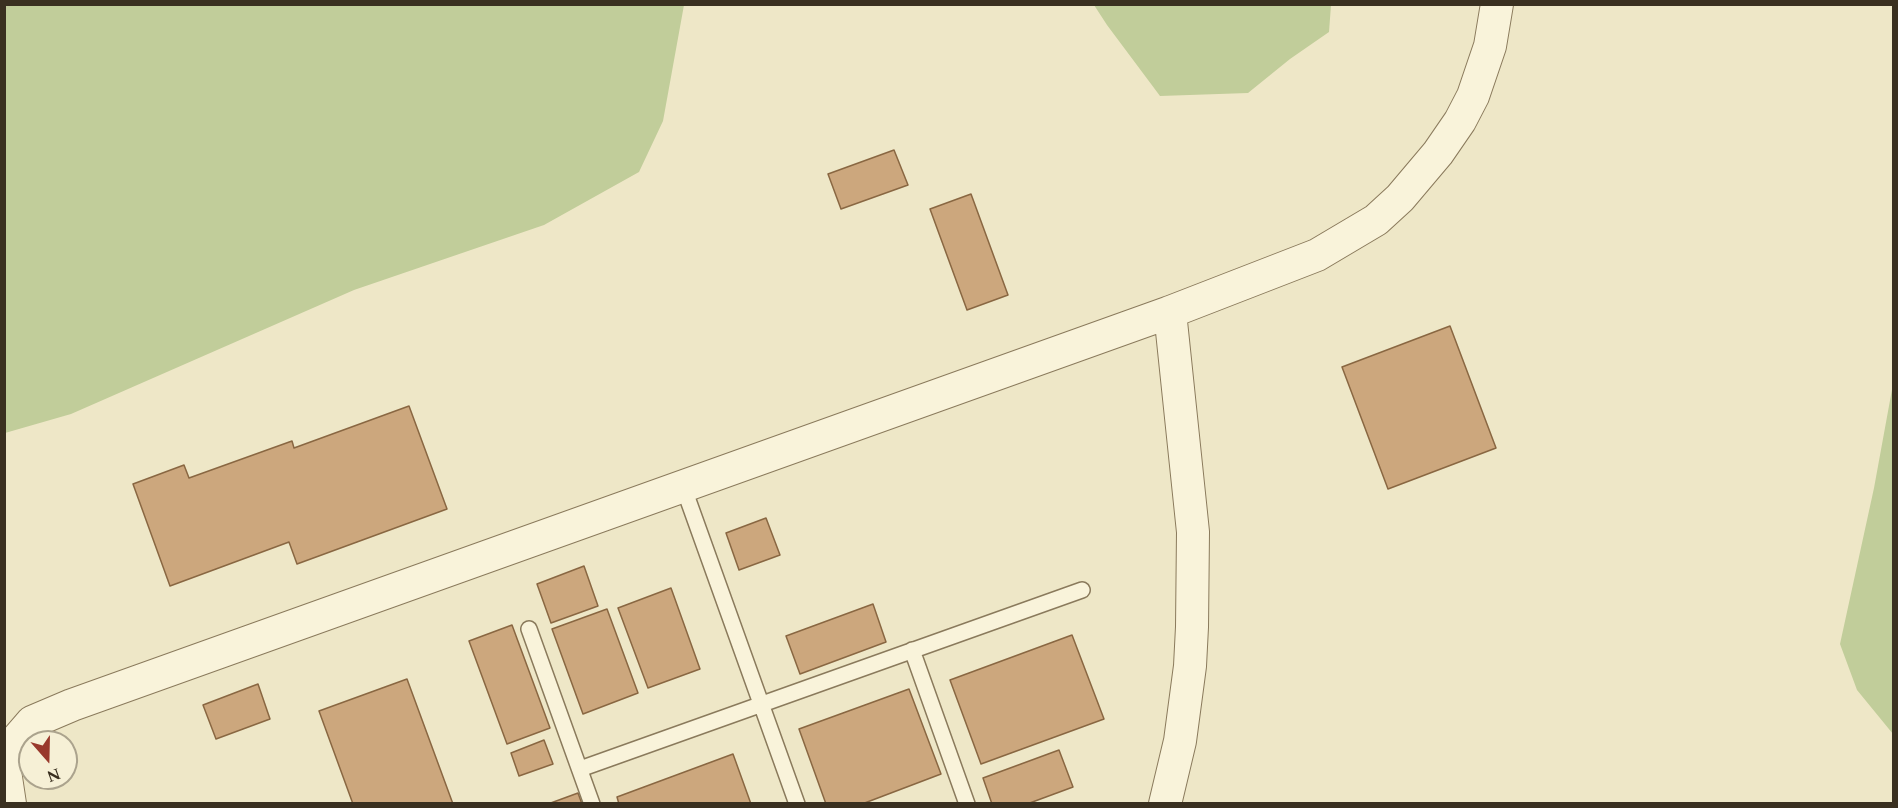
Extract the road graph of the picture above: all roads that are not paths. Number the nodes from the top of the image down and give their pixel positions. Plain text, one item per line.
1 (1497, 4) edge
2 (1170, 312) junction
3 (683, 486) junction
4 (1082, 590) dead end
5 (529, 629) dead end
6 (912, 650) junction
7 (762, 704) junction
8 (580, 769) junction
9 (10, 804) edge
10 (592, 804) edge
11 (797, 804) edge
12 (967, 804) edge
13 (1165, 804) edge

1 - 2 street
2 - 3 street
2 - 13 street
3 - 7 lane
3 - 9 street
4 - 6 lane
5 - 8 lane
6 - 7 lane
6 - 12 lane
7 - 8 lane
7 - 11 lane
8 - 10 lane

